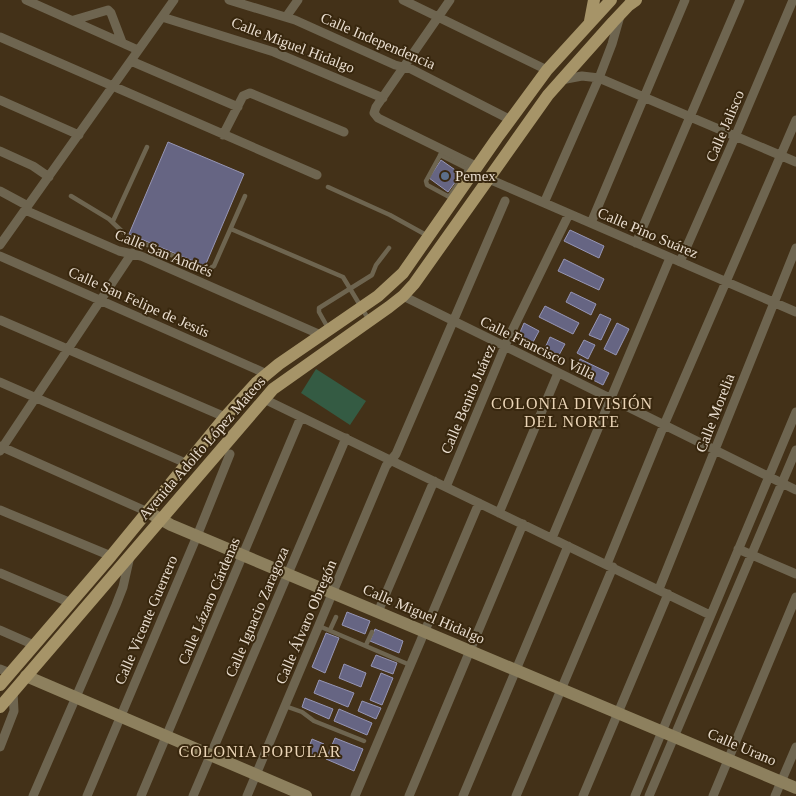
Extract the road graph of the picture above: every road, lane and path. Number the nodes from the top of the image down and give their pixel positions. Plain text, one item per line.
1 (26, 0) edge
2 (174, 0) edge
3 (229, 0) edge
4 (298, 0) edge
5 (403, 0) edge
6 (450, 0) edge
7 (594, 0) edge
8 (611, 0) edge
9 (636, 0) edge
10 (686, 0) edge
11 (740, 0) edge
12 (792, 0) edge
13 (620, 14) junction
14 (162, 17) junction
15 (286, 17) junction
16 (438, 18) junction
17 (74, 20) junction
18 (590, 21) junction
19 (0, 37) edge
20 (122, 42) junction
21 (138, 50) junction
22 (131, 61) junction
23 (404, 67) junction
24 (547, 70) junction
25 (599, 78) junction
26 (561, 80) junction
27 (113, 87) junction
28 (383, 98) junction
29 (644, 98) junction
30 (0, 100) edge
31 (238, 108) junction
32 (690, 118) junction
33 (511, 120) junction
34 (796, 120) edge
35 (344, 132) dead end
36 (79, 135) junction
37 (223, 135) junction
38 (736, 137) junction
39 (497, 138) junction
40 (147, 147) dead end
41 (512, 147) junction
42 (0, 150) edge
43 (442, 153) junction
44 (781, 156) junction
45 (796, 162) edge
46 (473, 168) junction
47 (317, 175) dead end
48 (49, 177) junction
49 (489, 179) junction
50 (328, 187) dead end
51 (0, 192) edge
52 (71, 196) dead end
53 (245, 196) dead end
54 (452, 198) junction
55 (505, 201) dead end
56 (544, 203) junction
57 (27, 208) junction
58 (569, 214) junction
59 (113, 221) junction
60 (591, 223) junction
61 (231, 229) junction
62 (429, 237) junction
63 (636, 243) junction
64 (0, 245) edge
65 (389, 248) dead end
66 (796, 248) edge
67 (132, 253) junction
68 (0, 256) edge
69 (670, 258) junction
70 (680, 262) junction
71 (726, 282) junction
72 (351, 289) junction
73 (403, 296) junction
74 (101, 301) junction
75 (773, 302) junction
76 (361, 307) junction
77 (796, 312) edge
78 (0, 320) edge
79 (369, 320) junction
80 (452, 322) junction
81 (325, 332) junction
82 (505, 346) junction
83 (67, 350) junction
84 (558, 373) junction
85 (267, 374) junction
86 (0, 382) edge
87 (36, 398) junction
88 (264, 399) junction
89 (611, 399) junction
90 (796, 412) edge
91 (225, 417) junction
92 (301, 417) junction
93 (664, 425) junction
94 (346, 438) junction
95 (1, 448) edge
96 (715, 450) junction
97 (796, 450) edge
98 (230, 454) dead end
99 (391, 460) junction
100 (188, 464) junction
101 (768, 476) junction
102 (434, 481) junction
103 (782, 483) junction
104 (446, 487) junction
105 (796, 490) edge
106 (479, 503) junction
107 (0, 510) edge
108 (148, 512) junction
109 (499, 513) junction
110 (161, 520) junction
111 (523, 524) junction
112 (198, 536) junction
113 (552, 538) junction
114 (568, 546) junction
115 (738, 549) junction
116 (131, 554) junction
117 (243, 555) junction
118 (751, 555) junction
119 (111, 556) junction
120 (610, 566) junction
121 (0, 573) edge
122 (289, 574) junction
123 (796, 574) edge
124 (659, 589) junction
125 (333, 593) junction
126 (668, 594) junction
127 (796, 597) edge
128 (70, 603) junction
129 (378, 612) junction
130 (710, 615) junction
131 (336, 618) dead end
132 (319, 626) junction
133 (0, 630) edge
134 (330, 630) junction
135 (425, 631) junction
136 (372, 632) dead end
137 (34, 645) junction
138 (366, 645) junction
139 (470, 651) junction
140 (410, 665) junction
141 (515, 670) junction
142 (5, 671) edge
143 (26, 676) junction
144 (0, 685) edge
145 (561, 689) junction
146 (13, 692) junction
147 (74, 698) junction
148 (286, 706) junction
149 (0, 707) edge
150 (618, 712) junction
151 (120, 717) junction
152 (662, 731) junction
153 (166, 736) junction
154 (675, 736) junction
155 (364, 741) dead end
156 (0, 747) edge
157 (796, 747) edge
158 (210, 755) junction
159 (728, 759) junction
160 (256, 774) junction
161 (781, 782) junction
162 (796, 788) edge
163 (33, 796) edge
164 (87, 796) edge
165 (141, 796) edge
166 (194, 796) edge
167 (247, 796) edge
168 (303, 796) edge
169 (355, 796) edge
170 (409, 796) edge
171 (463, 796) edge
172 (516, 796) edge
173 (583, 796) edge
174 (635, 796) edge
175 (649, 796) edge
176 (713, 796) edge
177 (775, 796) edge

1 - 17 street
2 - 14 street
3 - 15 street, Calle Independencia
4 - 15 street
5 - 16 street
6 - 16 street
7 - 18 main road
8 - 18 main road, Avenida Adolfo López Mateos
9 - 13 main road, Avenida Adolfo López Mateos
10 - 29 street
11 - 32 street
12 - 38 street, Calle Jalisco
13 - 25 street
13 - 26 main road, Avenida Adolfo López Mateos
14 - 21 street
14 - 28 street, Calle Miguel Hidalgo
15 - 23 street, Calle Independencia
16 - 23 street
16 - 24 street
17 - 20 street
17 - 20 street
18 - 24 main road, Avenida Adolfo López Mateos
19 - 27 street
20 - 21 street
21 - 22 street
22 - 27 street
22 - 31 street
23 - 28 street
23 - 33 street, Calle Independencia
24 - 33 main road, Avenida Adolfo López Mateos
25 - 26 street
25 - 29 street
25 - 56 street
26 - 41 main road, Avenida Adolfo López Mateos
27 - 36 street
27 - 37 street
28 - 43 street
29 - 32 street
29 - 60 street
30 - 36 street
31 - 35 street
31 - 37 street
32 - 38 street
32 - 63 street
33 - 39 main road, Avenida Adolfo López Mateos
34 - 44 street
36 - 48 street
37 - 47 street
38 - 44 street
38 - 70 street, Calle Jalisco
39 - 41 main road
39 - 46 main road, Avenida Adolfo López Mateos
40 - 59 lane
41 - 49 main road, Avenida Adolfo López Mateos
42 - 48 street
43 - 46 street
43 - 54 lane
44 - 45 street
44 - 71 street
46 - 54 main road, Avenida Adolfo López Mateos
48 - 57 street
49 - 56 street, Calle Pino Suárez
49 - 73 main road, Avenida Adolfo López Mateos
50 - 62 lane
51 - 57 street, Calle San Andrés
52 - 59 lane
53 - 61 lane
54 - 62 main road, Avenida Adolfo López Mateos
55 - 80 street
56 - 58 street, Calle Pino Suárez
57 - 64 street
57 - 67 street, Calle San Andrés
58 - 60 street, Calle Pino Suárez
58 - 82 street, Calle Benito Juárez
59 - 61 lane
60 - 63 street, Calle Pino Suárez
61 - 72 lane
62 - 76 main road, Avenida Adolfo López Mateos
63 - 69 street, Calle Pino Suárez
65 - 72 lane
66 - 75 street, Calle Morelia
67 - 74 street
67 - 81 street, Calle San Andrés
68 - 74 street, Calle San Felipe de Jesús
69 - 70 street, Calle Pino Suárez
69 - 89 street
70 - 71 street, Calle Pino Suárez
71 - 75 street, Calle Pino Suárez
71 - 93 street
72 - 76 lane
72 - 81 lane
73 - 79 main road, Avenida Adolfo López Mateos
73 - 80 street, Calle Francisco Villa
74 - 83 street
74 - 85 street, Calle San Felipe de Jesús
75 - 77 street, Calle Pino Suárez
75 - 96 street, Calle Morelia
76 - 79 lane
76 - 81 main road, Avenida Adolfo López Mateos
78 - 83 street
79 - 88 main road, Avenida Adolfo López Mateos
80 - 82 street, Calle Francisco Villa
80 - 99 street
81 - 85 main road, Avenida Adolfo López Mateos
82 - 84 street, Calle Francisco Villa
82 - 104 street, Calle Benito Juárez
83 - 87 street
83 - 91 street
84 - 89 street, Calle Francisco Villa
84 - 109 street
85 - 91 main road, Avenida Adolfo López Mateos
86 - 87 street
87 - 95 street
87 - 100 street
88 - 92 street
88 - 110 main road, Avenida Adolfo López Mateos
89 - 93 street, Calle Francisco Villa
89 - 113 street
90 - 101 street
91 - 100 main road, Avenida Adolfo López Mateos
92 - 94 street
92 - 117 street, Calle Lázaro Cárdenas
93 - 96 street, Calle Francisco Villa
93 - 120 street
94 - 99 street
94 - 122 street, Calle Ignacio Zaragoza
95 - 108 street
96 - 101 street, Calle Francisco Villa
96 - 124 street, Calle Morelia
97 - 103 street
98 - 112 street, Calle Vicente Guerrero
99 - 102 street
99 - 125 street, Calle Álvaro Obregón
100 - 108 main road, Avenida Adolfo López Mateos
101 - 103 street, Calle Francisco Villa
101 - 115 street
102 - 104 street
102 - 129 street
103 - 105 street, Calle Francisco Villa
103 - 118 street
104 - 106 street
106 - 109 street
106 - 135 street
107 - 119 street
108 - 110 street, Calle Miguel Hidalgo
108 - 119 main road, Avenida Adolfo López Mateos
109 - 111 street
110 - 112 street, Calle Miguel Hidalgo
110 - 116 main road, Avenida Adolfo López Mateos
111 - 113 street
111 - 139 street
112 - 117 street, Calle Miguel Hidalgo
112 - 151 street, Calle Vicente Guerrero
113 - 114 street
114 - 120 street
114 - 141 street
115 - 118 street
115 - 130 street
116 - 143 main road, Avenida Adolfo López Mateos
116 - 147 street
117 - 122 street, Calle Miguel Hidalgo
117 - 153 street, Calle Lázaro Cárdenas
118 - 123 street
118 - 154 street
119 - 128 main road, Avenida Adolfo López Mateos
120 - 124 street
120 - 145 street
121 - 128 street
122 - 125 street, Calle Miguel Hidalgo
122 - 158 street, Calle Ignacio Zaragoza
124 - 126 street
125 - 129 street, Calle Miguel Hidalgo
125 - 132 street, Calle Álvaro Obregón
126 - 130 street
126 - 150 street
127 - 159 street
128 - 137 main road, Avenida Adolfo López Mateos
129 - 135 street, Calle Miguel Hidalgo
130 - 152 street
131 - 134 lane
132 - 134 lane
132 - 148 street, Calle Álvaro Obregón
133 - 137 street
134 - 138 lane
135 - 139 street, Calle Miguel Hidalgo
135 - 140 street
136 - 138 lane
137 - 142 main road, Avenida Adolfo López Mateos
138 - 140 lane
139 - 141 street, Calle Miguel Hidalgo
139 - 170 street
140 - 169 street
141 - 145 street, Calle Miguel Hidalgo
141 - 171 street
142 - 144 main road, Avenida Adolfo López Mateos
143 - 146 main road, Avenida Adolfo López Mateos
143 - 147 street
145 - 150 street, Calle Miguel Hidalgo
145 - 172 street
146 - 149 main road, Avenida Adolfo López Mateos
146 - 156 street
147 - 151 street
147 - 163 street
148 - 155 lane
148 - 160 street, Calle Álvaro Obregón
150 - 152 street, Calle Miguel Hidalgo
150 - 173 street
151 - 153 street
151 - 164 street, Calle Vicente Guerrero
152 - 154 street, Calle Miguel Hidalgo
152 - 174 street
153 - 158 street
153 - 165 street, Calle Lázaro Cárdenas
154 - 159 street, Calle Urano
154 - 175 street
157 - 161 street
158 - 160 street
158 - 166 street, Calle Ignacio Zaragoza
159 - 161 street, Calle Urano
159 - 176 street
160 - 167 street, Calle Álvaro Obregón
160 - 168 street
161 - 162 street, Calle Urano
161 - 177 street

